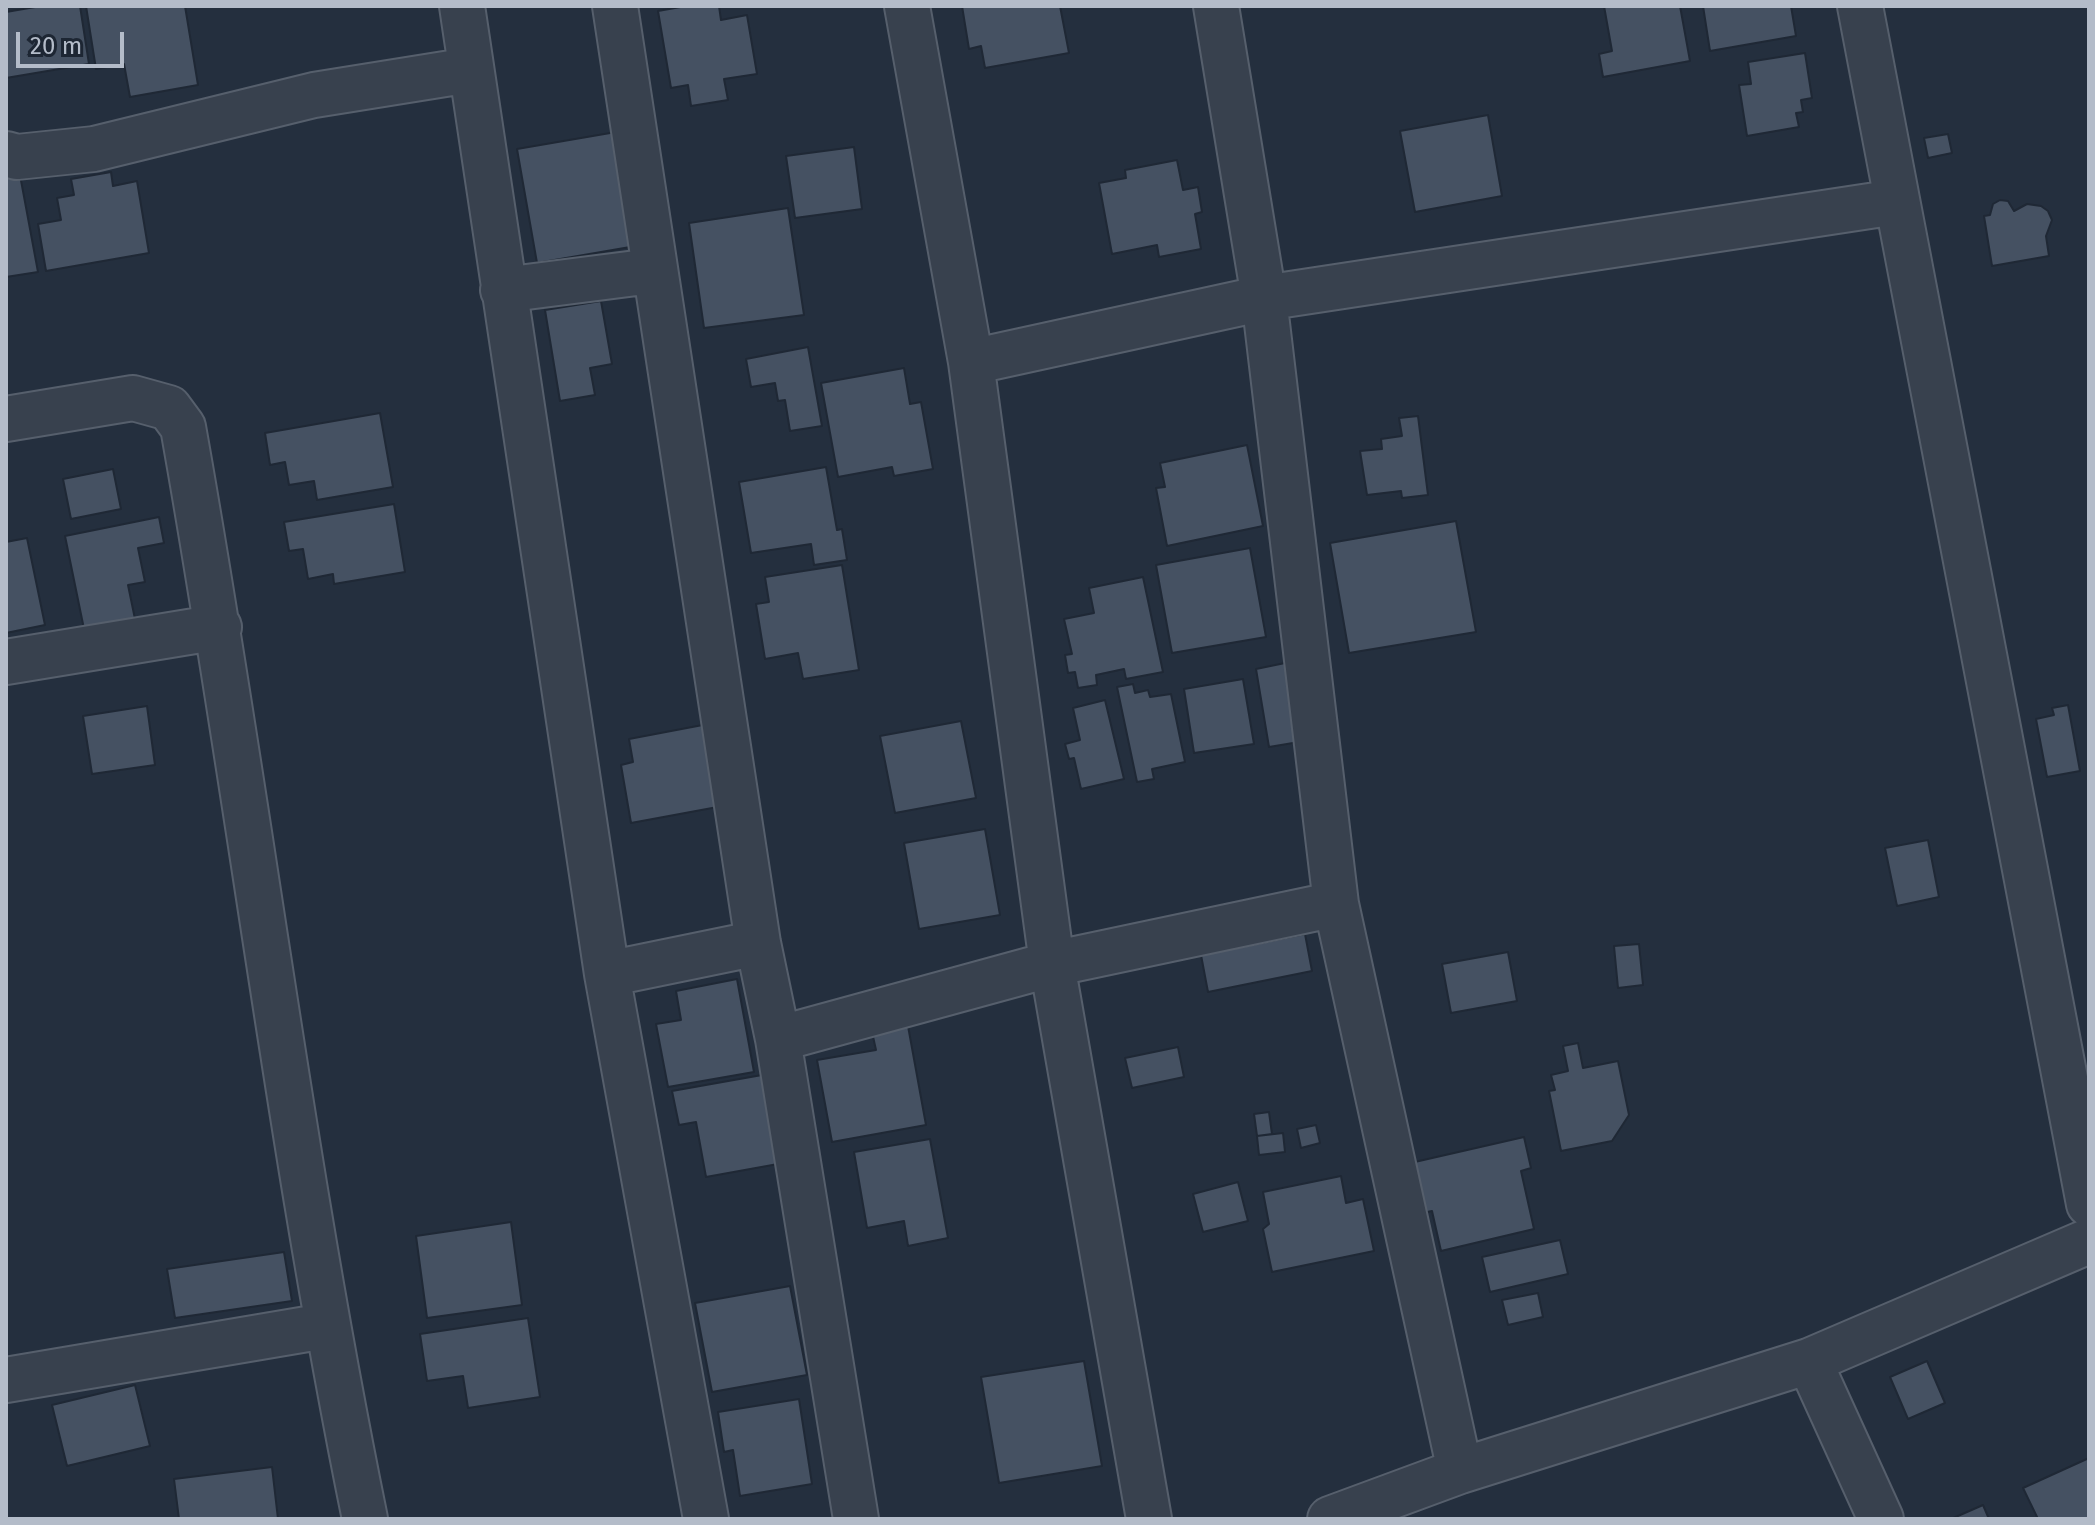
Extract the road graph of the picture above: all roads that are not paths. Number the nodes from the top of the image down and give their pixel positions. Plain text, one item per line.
1 (462, 6) edge
2 (615, 6) edge
3 (907, 6) edge
4 (1216, 6) edge
5 (1860, 6) edge
6 (470, 70) junction
7 (6, 154) edge
8 (1896, 202) junction
9 (652, 271) junction
10 (503, 290) junction
11 (1264, 298) junction
12 (971, 362) junction
13 (6, 419) edge
14 (219, 627) junction
15 (6, 662) edge
16 (1336, 904) junction
17 (758, 943) junction
18 (1052, 964) junction
19 (607, 974) junction
20 (778, 1039) junction
21 (2089, 1204) edge
22 (2089, 1241) edge
23 (325, 1326) junction
24 (1809, 1361) junction
25 (6, 1380) edge
26 (1460, 1471) junction
27 (365, 1519) edge
28 (706, 1519) edge
29 (856, 1519) edge
30 (1149, 1519) edge
31 (1330, 1519) edge
32 (1881, 1519) edge

1 - 6 street
2 - 9 street
3 - 12 street
4 - 11 street
5 - 8 street
6 - 7 street
6 - 10 street
8 - 11 street
8 - 21 street
9 - 10 street
9 - 17 street
10 - 19 street
11 - 12 street
11 - 16 street
12 - 18 street
13 - 14 street
14 - 15 street
14 - 23 street
16 - 18 street
16 - 26 street
17 - 19 street
17 - 20 street
18 - 20 street
18 - 30 street
19 - 28 street
20 - 29 street
22 - 24 street
23 - 25 street
23 - 27 street
24 - 26 street
24 - 32 street
26 - 31 street

